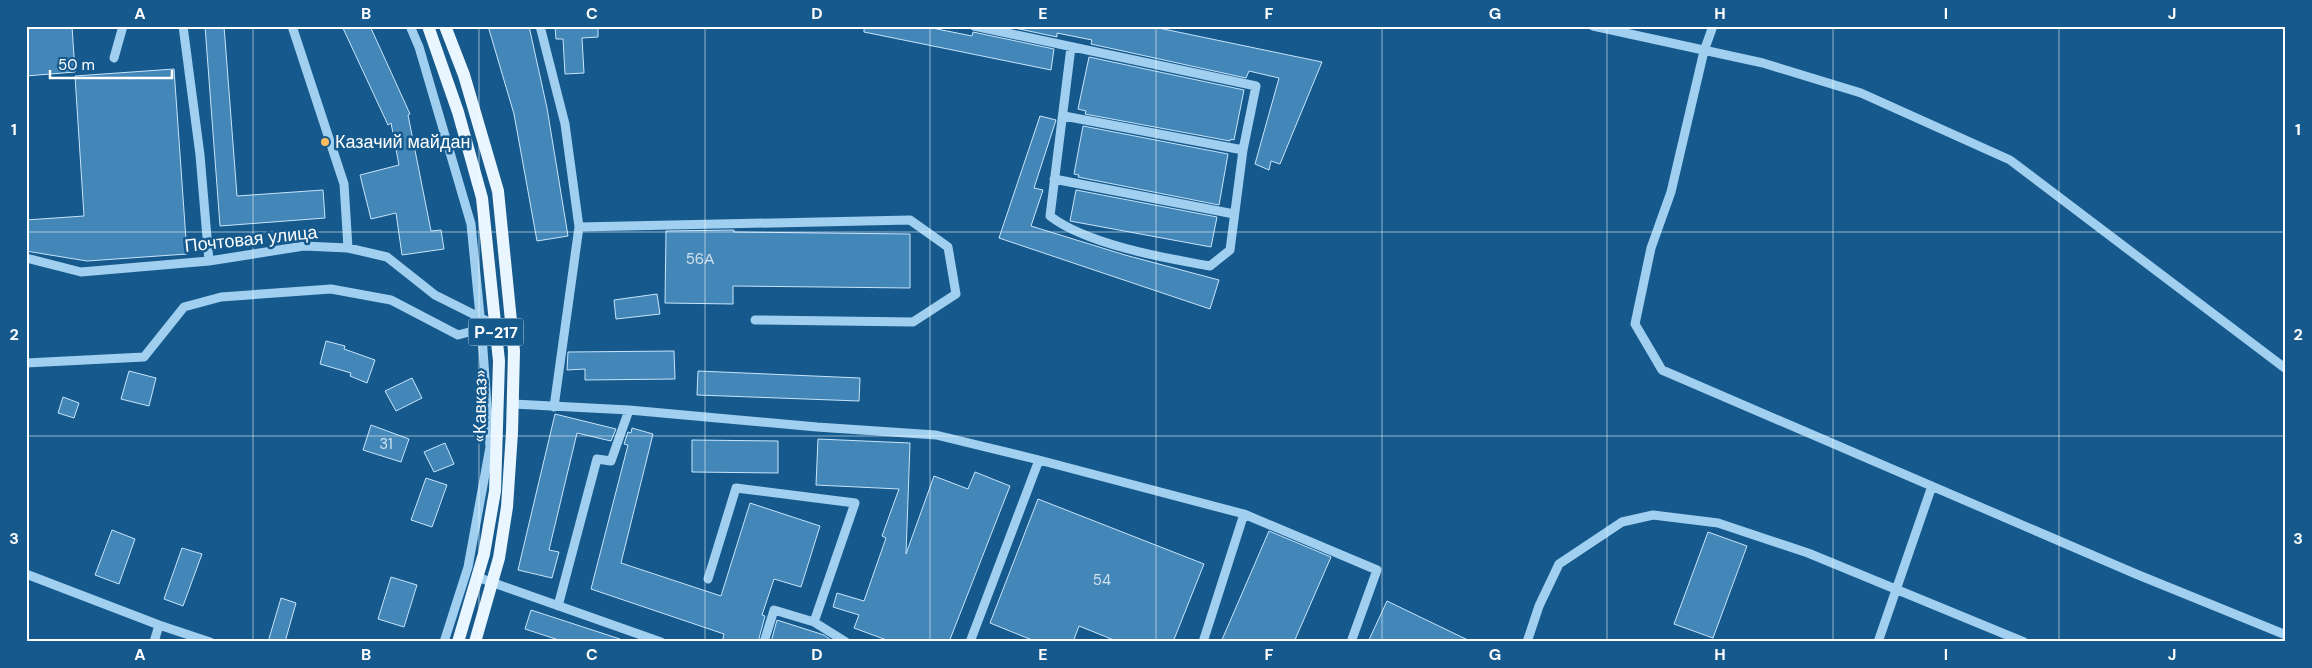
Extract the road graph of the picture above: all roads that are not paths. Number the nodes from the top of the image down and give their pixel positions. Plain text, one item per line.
1 (122, 26) edge
2 (183, 26) edge
3 (292, 26) edge
4 (410, 26) edge
5 (428, 26) edge
6 (445, 26) edge
7 (540, 26) edge
8 (974, 26) edge
9 (1594, 26) edge
10 (1713, 26) edge
11 (1071, 47) junction
12 (1704, 51) junction
13 (114, 58) dead end
14 (1064, 116) junction
15 (1242, 150) junction
16 (1054, 179) junction
17 (1234, 214) junction
18 (579, 227) junction
19 (348, 248) junction
20 (26, 258) edge
21 (209, 261) junction
22 (481, 318) junction
23 (755, 320) dead end
24 (495, 325) junction
25 (482, 329) junction
26 (26, 363) edge
27 (2286, 369) edge
28 (513, 404) junction
29 (554, 407) junction
30 (629, 410) junction
31 (1039, 460) junction
32 (1932, 486) junction
33 (1244, 514) junction
34 (26, 574) edge
35 (477, 577) junction
36 (708, 579) dead end
37 (492, 582) junction
38 (1896, 588) junction
39 (558, 606) junction
40 (814, 622) junction
41 (159, 625) junction
42 (2286, 635) edge
43 (154, 642) edge
44 (210, 642) edge
45 (444, 642) edge
46 (458, 642) edge
47 (475, 642) edge
48 (661, 642) edge
49 (764, 642) edge
50 (846, 642) edge
51 (970, 642) edge
52 (1203, 642) edge
53 (1351, 642) edge
54 (1527, 642) edge
55 (1878, 642) edge
56 (2024, 642) edge

1 - 13 street
2 - 21 street
3 - 19 street
4 - 22 street
5 - 24 main road, «Кавказ» / Р-217
6 - 28 main road, «Кавказ» / Р-217
7 - 18 street
8 - 11 street
9 - 12 street
10 - 12 street
11 - 14 street
11 - 15 street
12 - 27 street
12 - 32 street
14 - 15 street
14 - 16 street
15 - 17 street
16 - 17 street
16 - 17 street
18 - 23 street
18 - 29 street
19 - 21 street, Почтовая улица
19 - 22 street, Почтовая улица
20 - 21 street, Почтовая улица
22 - 24 street, Почтовая улица
22 - 25 street
24 - 25 street
24 - 35 main road, «Кавказ» / Р-217
25 - 26 street
25 - 45 street
28 - 29 street
28 - 37 main road, «Кавказ» / Р-217
29 - 30 street
30 - 31 street
30 - 39 street
31 - 33 street
31 - 51 street
32 - 38 street
32 - 42 street
33 - 52 street
33 - 53 street
34 - 41 street
35 - 37 street
35 - 46 main road, «Кавказ» / Р-217
36 - 40 street
37 - 39 street
37 - 47 main road, «Кавказ» / Р-217
38 - 54 street
38 - 55 street
38 - 56 street
39 - 48 street
40 - 49 street
40 - 50 street
41 - 43 street
41 - 44 street

